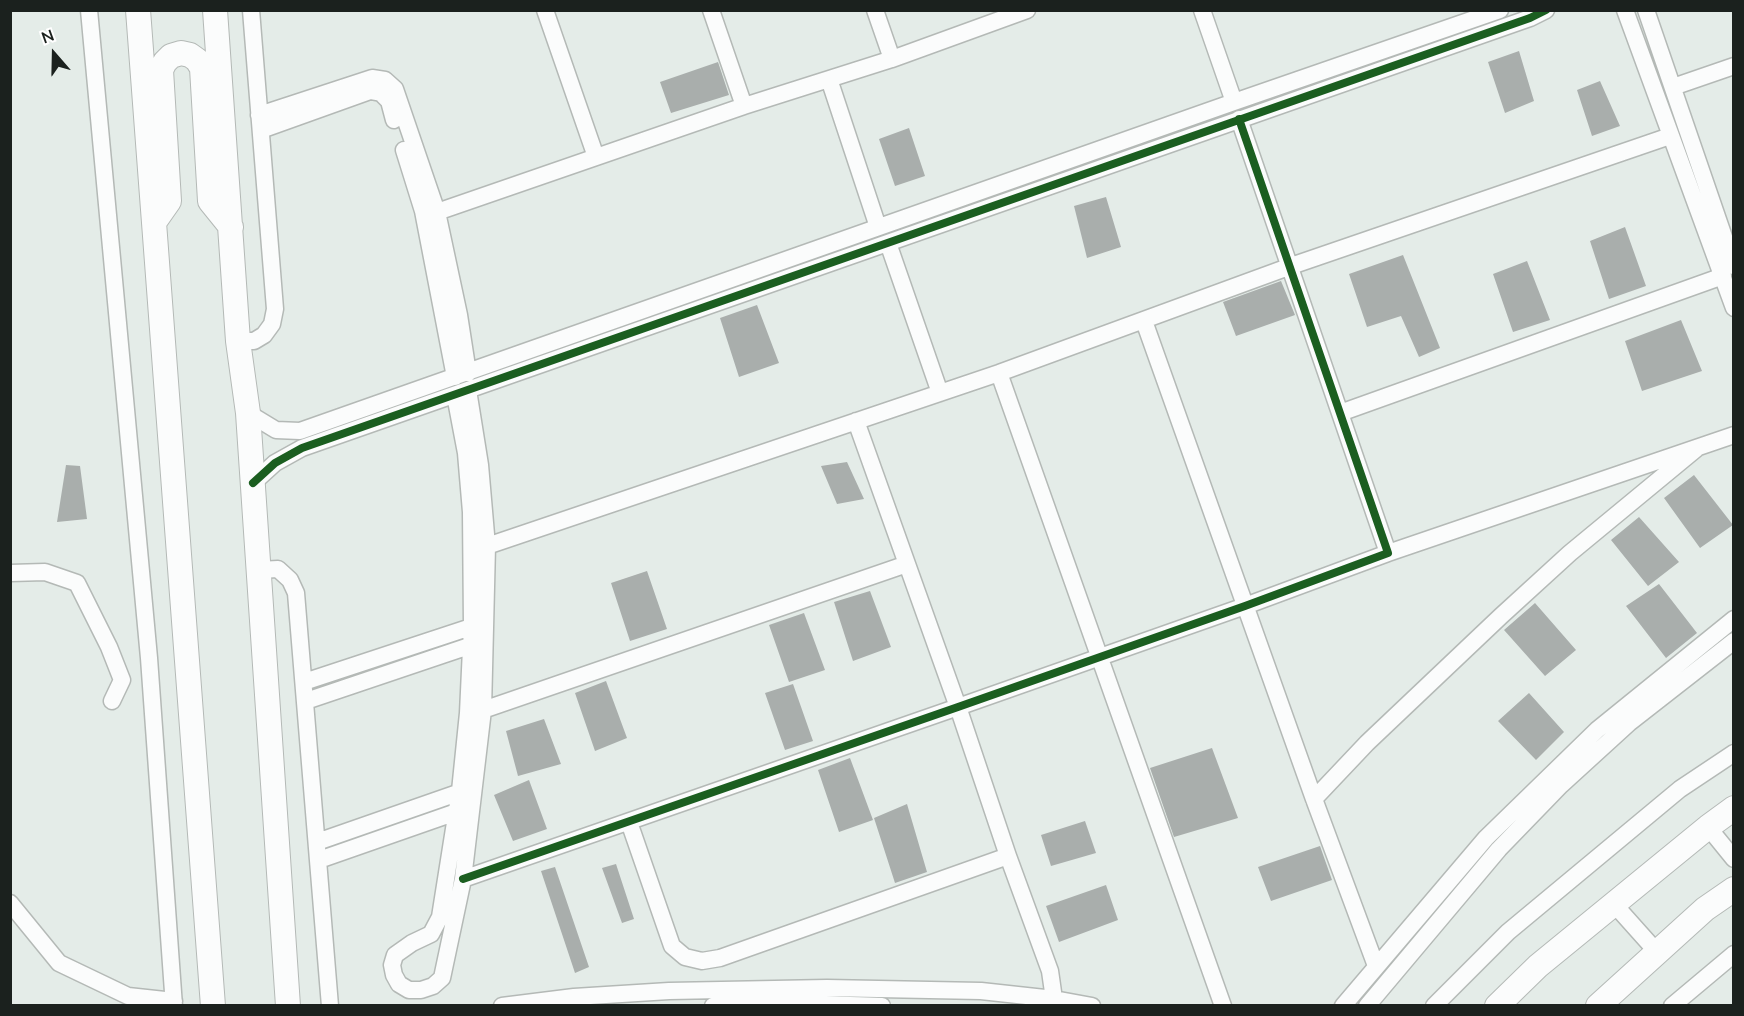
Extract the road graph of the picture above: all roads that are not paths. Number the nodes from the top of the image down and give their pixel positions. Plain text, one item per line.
1 (89, 10) edge
2 (138, 10) edge
3 (215, 10) edge
4 (251, 10) edge
5 (545, 10) edge
6 (711, 10) edge
7 (875, 10) edge
8 (1027, 10) edge
9 (1202, 10) edge
10 (1500, 10) edge
11 (1546, 10) edge
12 (1625, 10) edge
13 (1646, 10) edge
14 (892, 59) junction
15 (1734, 66) edge
16 (829, 79) junction
17 (1673, 87) junction
18 (1234, 102) junction
19 (744, 106) junction
20 (1239, 119) junction
21 (260, 122) junction
22 (1670, 136) junction
23 (596, 157) junction
24 (436, 212) junction
25 (154, 224) junction
26 (231, 227) junction
27 (878, 227) junction
28 (888, 243) junction
29 (1291, 266) junction
30 (1728, 271) edge
31 (1734, 308) edge
32 (1144, 321) junction
33 (238, 341) junction
34 (999, 372) junction
35 (461, 375) junction
36 (462, 393) junction
37 (940, 393) junction
38 (248, 413) junction
39 (1340, 413) junction
40 (856, 421) junction
41 (1734, 435) edge
42 (1696, 449) junction
43 (253, 483) junction
44 (487, 546) junction
45 (1388, 553) junction
46 (907, 564) junction
47 (259, 570) junction
48 (10, 573) edge
49 (1245, 606) junction
50 (1734, 620) edge
51 (478, 625) junction
52 (1734, 641) edge
53 (477, 644) junction
54 (1100, 657) junction
55 (304, 681) junction
56 (112, 701) dead end
57 (306, 701) junction
58 (958, 708) junction
59 (483, 710) junction
60 (1734, 753) edge
61 (467, 789) junction
62 (1314, 799) junction
63 (1734, 808) edge
64 (465, 809) junction
65 (629, 822) junction
66 (1708, 827) junction
67 (317, 842) junction
68 (1008, 856) junction
69 (1734, 859) edge
70 (319, 860) junction
71 (463, 879) junction
72 (1734, 889) edge
73 (10, 903) edge
74 (1614, 903) junction
75 (1656, 951) junction
76 (1734, 954) edge
77 (1376, 966) junction
78 (668, 998) edge
79 (978, 998) edge
80 (649, 999) edge
81 (1054, 999) junction
82 (1000, 1000) edge
83 (174, 1003) edge
84 (213, 1005) edge
85 (288, 1005) edge
86 (330, 1005) edge
87 (502, 1005) edge
88 (713, 1005) edge
89 (882, 1005) edge
90 (1092, 1005) edge
91 (1223, 1005) edge
92 (1343, 1005) edge
93 (1367, 1005) edge
94 (1434, 1005) edge
95 (1497, 1005) edge
96 (1598, 1005) edge
97 (1672, 1005) edge

1 - 83 street
2 - 25 main road
3 - 26 main road
4 - 21 street
5 - 23 street
6 - 19 street
7 - 14 street
8 - 14 street
9 - 18 street
10 - 18 street
11 - 20 street
12 - 22 street
13 - 17 street
14 - 16 street
15 - 17 street
16 - 19 street
16 - 27 street
17 - 30 street
18 - 27 street
19 - 23 street
20 - 28 street
20 - 29 street
21 - 24 street
21 - 33 street
21 - 35 street
22 - 29 street
22 - 30 street
23 - 24 street
24 - 35 street
25 - 26 main road
25 - 84 main road
26 - 33 main road
27 - 35 street
28 - 36 street
28 - 37 street
29 - 32 street
29 - 39 street
30 - 31 street
30 - 39 street
32 - 34 street
32 - 49 street
33 - 38 main road
34 - 37 street
34 - 54 street
35 - 38 street
36 - 43 street
36 - 44 street
36 - 51 street
37 - 40 street
38 - 43 main road
39 - 45 street
40 - 44 street
40 - 46 street
41 - 42 street
42 - 45 street
42 - 62 street
43 - 47 main road
44 - 51 street
45 - 49 street
46 - 58 street
46 - 59 street
47 - 55 street
47 - 85 main road
48 - 56 street
49 - 54 street
49 - 62 street
50 - 77 street
51 - 53 street
51 - 55 street
52 - 93 street
53 - 57 street
53 - 59 street
53 - 61 street
54 - 58 street
54 - 91 street
55 - 57 street
57 - 67 street
58 - 65 street
58 - 68 street
59 - 61 street
60 - 94 street
61 - 64 street
61 - 67 street
62 - 77 street
63 - 66 main road
64 - 70 street
64 - 71 street
64 - 71 street
65 - 68 street
65 - 71 street
66 - 69 street
66 - 74 main road
67 - 70 street
68 - 81 street
70 - 86 street
72 - 75 main road
73 - 83 street
74 - 75 street
74 - 95 main road
75 - 96 main road
76 - 97 street
77 - 92 street
78 - 79 street
78 - 80 street
79 - 82 street
80 - 87 street
81 - 82 street
81 - 90 street
88 - 89 street

